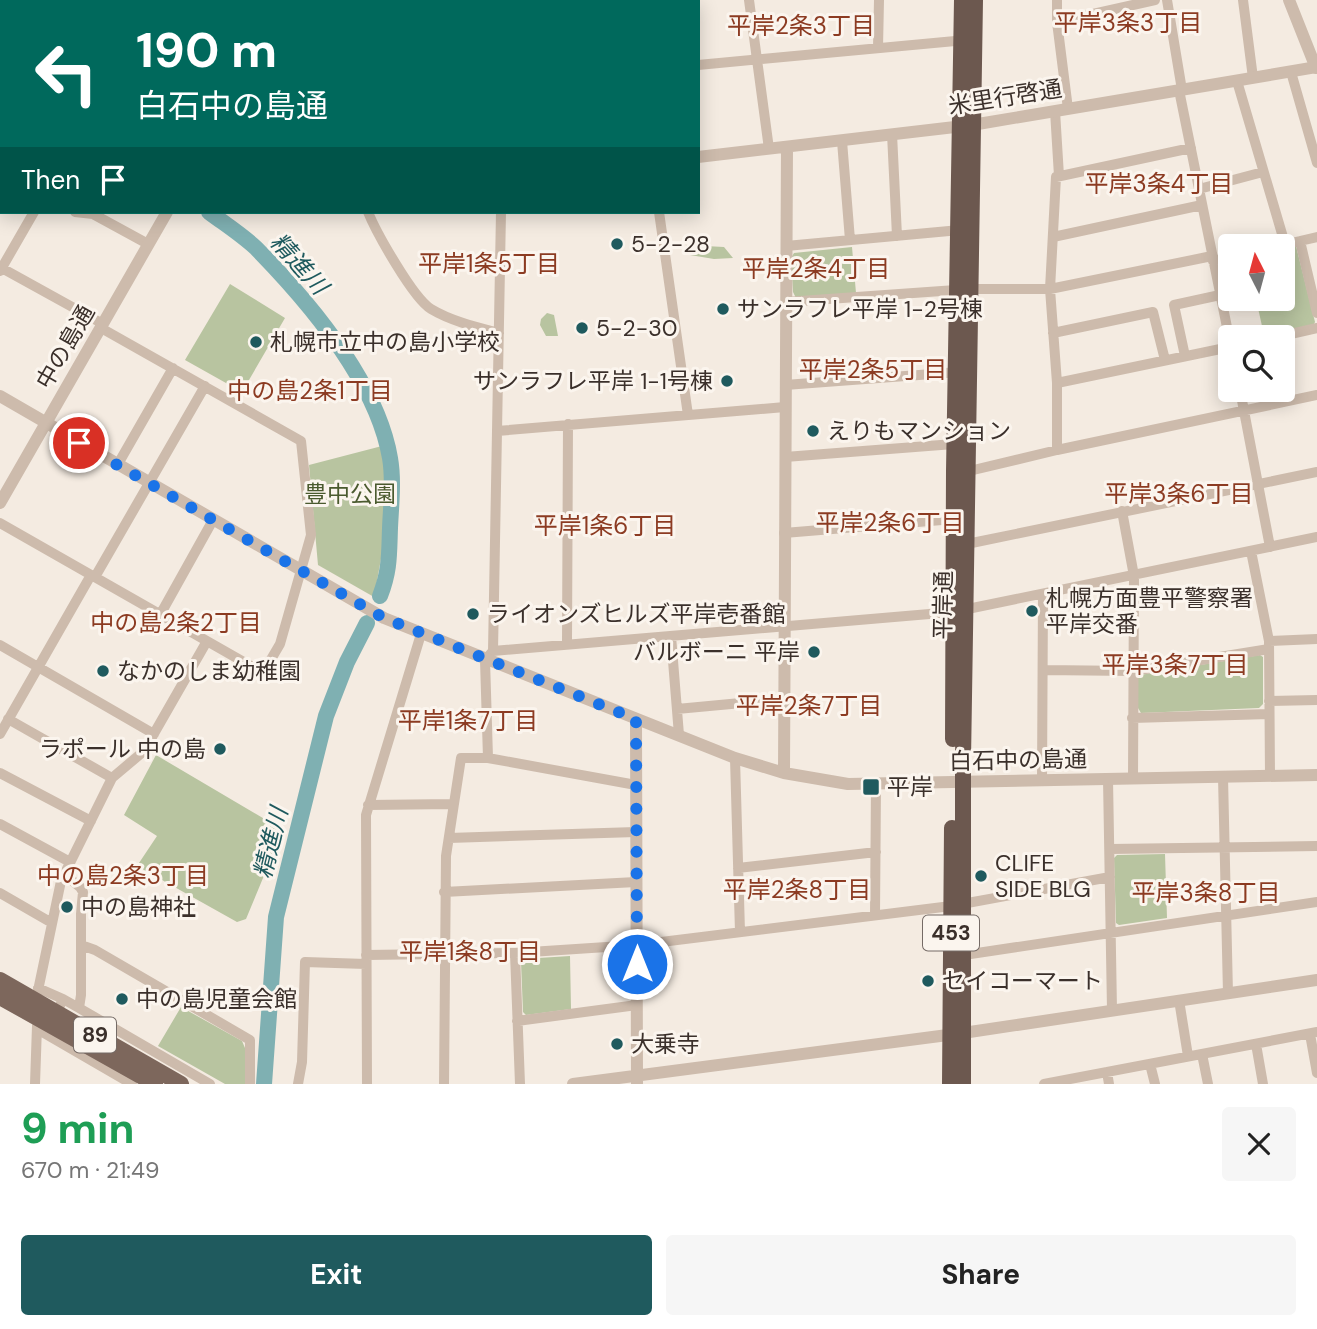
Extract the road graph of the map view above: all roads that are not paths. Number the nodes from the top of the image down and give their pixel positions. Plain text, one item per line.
1 (749, 0) edge
2 (879, 0) edge
3 (962, 0) edge
4 (975, 0) edge
5 (1057, 0) edge
6 (1155, 0) edge
7 (1167, 0) edge
8 (1243, 0) edge
9 (1289, 0) edge
10 (1057, 22) junction
11 (968, 40) junction
12 (878, 48) junction
13 (758, 61) junction
14 (700, 65) edge
15 (1317, 67) edge
16 (1291, 72) junction
17 (1253, 78) junction
18 (1237, 81) junction
19 (1180, 90) junction
20 (1062, 110) junction
21 (966, 125) junction
22 (892, 134) junction
23 (842, 141) junction
24 (787, 147) junction
25 (1191, 148) junction
26 (769, 149) junction
27 (700, 157) edge
28 (1317, 163) edge
29 (1263, 172) junction
30 (1059, 176) junction
31 (1199, 189) junction
32 (1202, 205) junction
33 (33, 214) edge
34 (93, 214) edge
35 (166, 214) edge
36 (369, 214) edge
37 (501, 214) edge
38 (659, 214) edge
39 (964, 230) junction
40 (1282, 234) edge
41 (897, 236) junction
42 (1052, 237) junction
43 (1317, 237) edge
44 (850, 240) junction
45 (1300, 241) junction
46 (1295, 242) edge
47 (148, 244) junction
48 (786, 246) junction
49 (1212, 258) junction
50 (1218, 258) edge
51 (1, 269) edge
52 (1218, 286) edge
53 (963, 289) junction
54 (1051, 289) junction
55 (1218, 295) edge
56 (786, 302) junction
57 (1317, 313) edge
58 (102, 326) junction
59 (1317, 328) edge
60 (1053, 333) junction
61 (1295, 333) edge
62 (499, 334) junction
63 (1218, 347) edge
64 (1185, 356) junction
65 (1165, 360) junction
66 (173, 368) junction
67 (962, 372) junction
68 (1057, 383) junction
69 (785, 385) junction
70 (205, 386) junction
71 (1317, 395) edge
72 (0, 396) edge
73 (1242, 402) edge
74 (785, 407) junction
75 (1244, 410) junction
76 (688, 415) junction
77 (46, 423) junction
78 (568, 424) junction
79 (497, 432) junction
80 (954, 444) junction
81 (1056, 450) junction
82 (785, 457) junction
83 (118, 464) junction
84 (960, 471) junction
85 (1317, 472) edge
86 (149, 482) junction
87 (1259, 485) junction
88 (0, 503) edge
89 (1122, 511) junction
90 (954, 519) junction
91 (213, 520) junction
92 (0, 523) edge
93 (784, 533) junction
94 (1317, 537) edge
95 (960, 545) junction
96 (1270, 547) junction
97 (1251, 551) junction
98 (300, 570) junction
99 (93, 576) junction
100 (1133, 576) junction
101 (1043, 594) junction
102 (959, 611) junction
103 (160, 615) junction
104 (784, 626) junction
105 (421, 634) junction
106 (671, 636) junction
107 (1317, 639) edge
108 (207, 641) junction
109 (567, 644) junction
110 (0, 645) edge
111 (1269, 645) junction
112 (489, 655) junction
113 (38, 667) junction
114 (1043, 670) junction
115 (1133, 671) junction
116 (784, 699) junction
117 (1269, 701) junction
118 (1317, 701) edge
119 (677, 709) junction
120 (1269, 714) junction
121 (1132, 718) junction
122 (8, 719) junction
123 (636, 719) junction
124 (0, 734) edge
125 (154, 734) junction
126 (678, 735) junction
127 (488, 758) junction
128 (735, 758) junction
129 (0, 773) edge
130 (784, 773) junction
131 (1317, 775) edge
132 (1269, 776) junction
133 (1223, 777) junction
134 (112, 778) junction
135 (1108, 779) junction
136 (1133, 779) junction
137 (1042, 781) junction
138 (958, 782) junction
139 (876, 784) junction
140 (636, 785) junction
141 (453, 804) junction
142 (368, 805) junction
143 (91, 821) junction
144 (0, 824) edge
145 (636, 832) junction
146 (449, 838) junction
147 (1317, 846) edge
148 (1224, 848) junction
149 (1110, 849) junction
150 (876, 852) junction
151 (71, 862) junction
152 (738, 868) junction
153 (64, 874) junction
154 (1110, 877) junction
155 (636, 882) junction
156 (444, 892) junction
157 (0, 893) edge
158 (1317, 902) edge
159 (958, 904) junction
160 (875, 915) junction
161 (1226, 915) junction
162 (52, 923) junction
163 (740, 932) junction
164 (1111, 933) junction
165 (81, 945) junction
166 (637, 945) junction
167 (515, 953) junction
168 (444, 955) junction
169 (964, 955) junction
170 (366, 959) junction
171 (0, 980) edge
172 (1317, 980) edge
173 (37, 994) junction
174 (1228, 994) junction
175 (0, 998) edge
176 (1179, 1000) junction
177 (638, 1005) junction
178 (60, 1006) junction
179 (79, 1008) junction
180 (1112, 1010) junction
181 (517, 1021) junction
182 (37, 1024) junction
183 (1313, 1033) edge
184 (957, 1034) junction
185 (1256, 1044) junction
186 (1202, 1054) junction
187 (1188, 1056) junction
188 (1150, 1064) junction
189 (1107, 1072) junction
190 (1317, 1073) edge
191 (112, 1079) edge
192 (637, 1080) edge
193 (35, 1084) edge
194 (132, 1084) edge
195 (155, 1084) edge
196 (181, 1084) edge
197 (210, 1084) edge
198 (250, 1084) edge
199 (298, 1084) edge
200 (367, 1084) edge
201 (443, 1084) edge
202 (520, 1084) edge
203 (573, 1084) edge
204 (950, 1084) edge
205 (963, 1084) edge
206 (1044, 1084) edge
207 (1109, 1084) edge
208 (1155, 1084) edge
209 (1208, 1084) edge
210 (1263, 1084) edge

1 - 13 street
2 - 12 street
3 - 11 highway, 平岸通 / 453
4 - 11 highway, 平岸通 / 453
5 - 10 street
6 - 10 street
7 - 19 street
8 - 17 street
9 - 15 street
10 - 20 street
11 - 12 street
11 - 21 highway, 平岸通 / 453
12 - 13 street
13 - 14 street
13 - 26 street
15 - 16 street, 米里行啓通
16 - 17 street, 米里行啓通
16 - 28 street
17 - 18 street, 米里行啓通
18 - 19 street, 米里行啓通
18 - 29 street
19 - 20 street, 米里行啓通
19 - 25 street
20 - 21 street, 米里行啓通
20 - 30 street
21 - 22 street, 米里行啓通
21 - 39 highway, 平岸通 / 453
22 - 23 street, 米里行啓通
22 - 41 street
23 - 24 street, 米里行啓通
23 - 44 street
24 - 26 street, 米里行啓通
24 - 48 street
25 - 30 street
25 - 31 street
26 - 27 street, 米里行啓通
29 - 31 street
29 - 40 street
30 - 42 street
31 - 32 street
32 - 42 street
32 - 49 street
33 - 51 street
34 - 47 street
35 - 47 street, 中の島通
36 - 62 street
37 - 62 street
38 - 76 street
39 - 41 street
39 - 53 highway, 平岸通 / 453
41 - 44 street
42 - 54 street
43 - 45 street
44 - 48 street
45 - 46 street
45 - 57 street
47 - 58 street, 中の島通
48 - 56 street
49 - 50 street
49 - 52 street
49 - 54 street
51 - 58 street
53 - 54 street
53 - 56 street
53 - 67 highway, 平岸通 / 453
54 - 60 street
55 - 64 street
56 - 69 street
58 - 66 street
58 - 77 street, 中の島通
59 - 61 street
60 - 65 street
60 - 68 street
62 - 79 street
63 - 64 street
64 - 65 street
65 - 68 street
66 - 70 street
66 - 83 street
67 - 69 street
67 - 80 highway, 平岸通 / 453
67 - 84 highway, 平岸通 / 453
68 - 81 street
69 - 74 street
70 - 86 street
70 - 98 street
71 - 75 street
72 - 77 street, 白石中の島通
73 - 75 street
74 - 76 street
74 - 82 street
75 - 81 street
75 - 87 street
76 - 78 street
77 - 83 street, 白石中の島通
77 - 88 street, 中の島通
78 - 79 street
78 - 109 street
79 - 112 street
80 - 82 street
80 - 84 highway, 平岸通 / 453
81 - 84 street
82 - 93 street
83 - 86 street, 白石中の島通
84 - 90 highway, 平岸通 / 453
84 - 95 highway, 平岸通 / 453
85 - 87 street
86 - 91 street, 白石中の島通
86 - 99 street
87 - 89 street
87 - 96 street
89 - 95 street
89 - 100 street
90 - 93 street
90 - 95 highway, 平岸通 / 453
91 - 98 street, 白石中の島通
91 - 103 street
92 - 99 street
93 - 104 street
94 - 96 street
95 - 102 highway, 平岸通 / 453
96 - 97 street
97 - 100 street
97 - 111 street
98 - 105 street, 白石中の島通
98 - 108 street
99 - 103 street
99 - 113 street
100 - 101 street
100 - 115 street
101 - 102 street
101 - 114 street
102 - 104 street
102 - 138 highway, 平岸通 / 453
103 - 108 street
104 - 106 street
104 - 116 street
105 - 112 street, 白石中の島通
105 - 142 street
106 - 109 street
106 - 119 street
107 - 111 street
108 - 125 street
109 - 112 street
110 - 113 street
111 - 115 street
111 - 117 street
112 - 123 street, 白石中の島通
112 - 127 street
113 - 122 street
113 - 125 street
114 - 115 street
114 - 137 street
115 - 121 street
116 - 119 street
116 - 130 street
117 - 118 street
117 - 120 street
119 - 126 street
120 - 121 street
120 - 132 street
121 - 136 street
122 - 124 street
122 - 134 street
123 - 126 street, 白石中の島通
123 - 140 street
125 - 134 street
126 - 128 street, 白石中の島通
127 - 140 street
127 - 141 street
128 - 130 street, 白石中の島通
128 - 152 street
129 - 143 street
130 - 139 street, 白石中の島通
131 - 132 street, 白石中の島通
132 - 133 street, 白石中の島通
133 - 136 street, 白石中の島通
133 - 148 street
134 - 143 street
135 - 136 street, 白石中の島通
135 - 137 street, 白石中の島通
135 - 149 street
137 - 138 street, 白石中の島通
138 - 139 street, 白石中の島通
138 - 159 highway, 平岸通 / 453
139 - 150 street
140 - 145 street
141 - 142 street
141 - 146 street
142 - 170 street
143 - 151 street
144 - 151 street
145 - 146 street
145 - 155 street
146 - 156 street
147 - 148 street
148 - 149 street
148 - 161 street
149 - 154 street
150 - 152 street
150 - 160 street
151 - 153 street
152 - 163 street
153 - 162 street
153 - 165 street
154 - 159 street
154 - 164 street
155 - 156 street
155 - 166 street
156 - 168 street
157 - 162 street
158 - 161 street
159 - 160 street
159 - 169 highway, 平岸通 / 453
159 - 184 highway, 平岸通 / 453
160 - 163 street
161 - 164 street
161 - 174 street
162 - 173 street
163 - 166 street
164 - 169 street
164 - 180 street
165 - 179 street
165 - 198 street
166 - 167 street
166 - 177 street
167 - 168 street
167 - 181 street
168 - 170 street
168 - 201 street
169 - 184 highway, 平岸通 / 453
170 - 199 street
170 - 200 street
171 - 173 main road, 89
172 - 174 street
173 - 178 main road, 89
174 - 176 street
175 - 182 main road, 89
176 - 180 street
176 - 187 street
177 - 181 street
177 - 192 street
178 - 179 street
178 - 196 main road, 89
179 - 197 street
180 - 184 street
181 - 202 street
182 - 191 street
182 - 193 street
182 - 195 main road, 89
183 - 185 street
183 - 190 street
184 - 192 street
184 - 204 highway, 平岸通 / 453
184 - 205 highway, 平岸通 / 453
185 - 186 street
185 - 210 street
186 - 187 street
186 - 209 street
187 - 188 street
188 - 189 street
188 - 208 street
189 - 206 street
189 - 207 street
191 - 194 street
192 - 203 street

